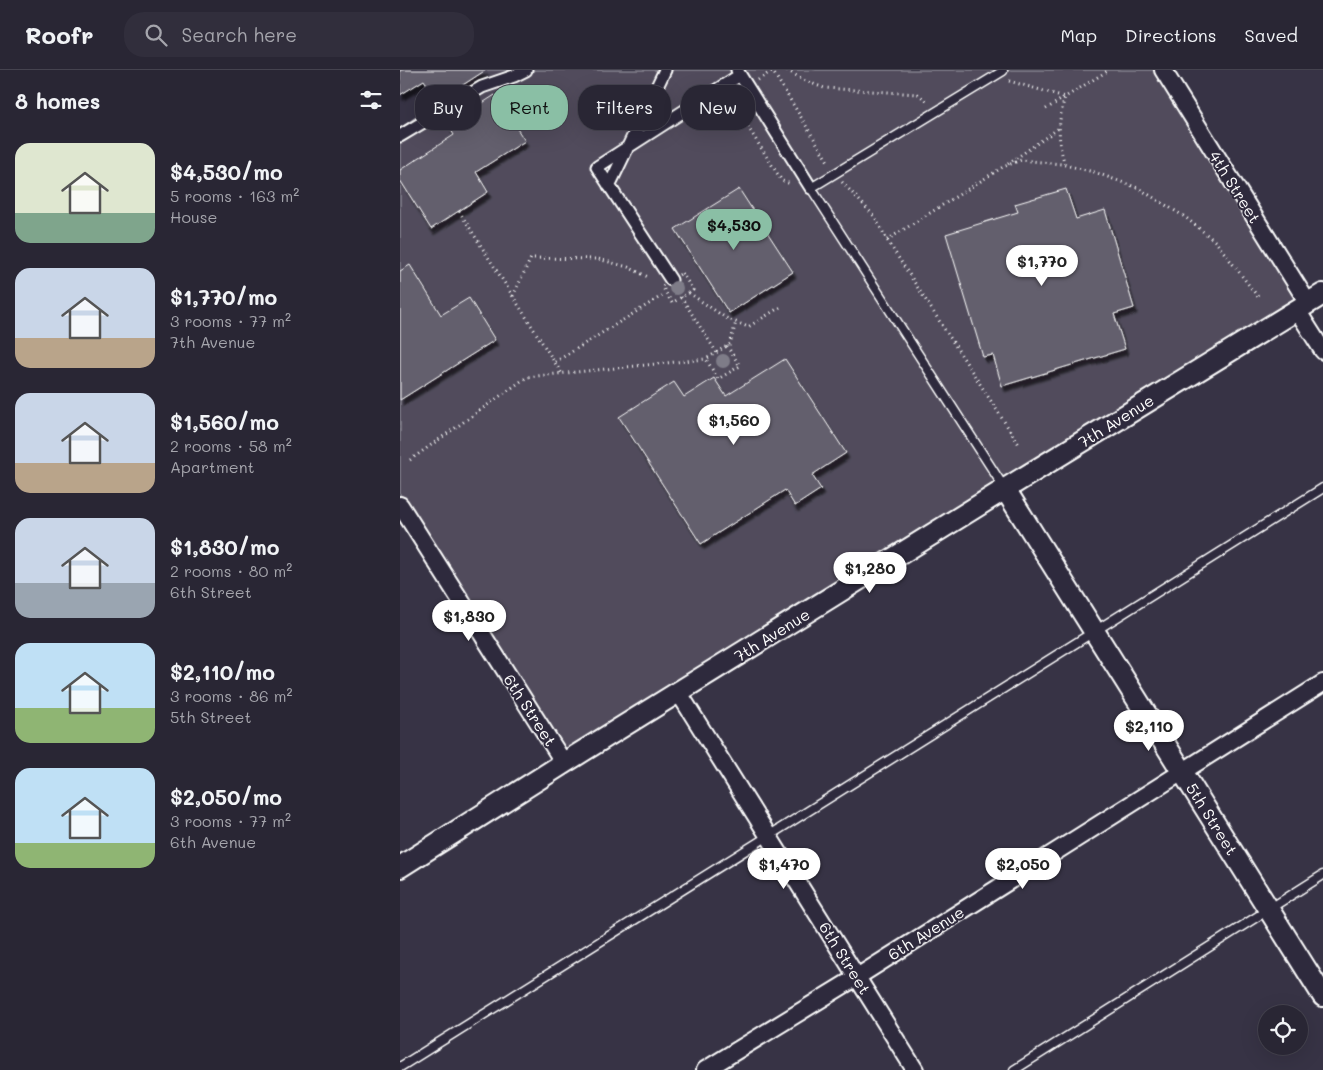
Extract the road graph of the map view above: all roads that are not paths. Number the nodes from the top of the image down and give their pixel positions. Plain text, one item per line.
1 (526, 70) edge
2 (665, 70) edge
3 (1163, 70) edge
4 (1003, 71) dead end
5 (738, 73) edge
6 (400, 136) edge
7 (627, 148) junction
8 (609, 186) junction
9 (811, 188) junction
10 (668, 282) road end
11 (1309, 302) edge
12 (1323, 351) edge
13 (1323, 488) edge
14 (1005, 489) junction
15 (400, 505) edge
16 (1094, 631) junction
17 (1323, 683) edge
18 (679, 693) junction
19 (564, 763) junction
20 (1182, 771) junction
21 (769, 836) junction
22 (400, 867) edge
23 (1323, 875) edge
24 (1268, 909) junction
25 (857, 977) junction
26 (1323, 996) edge
27 (400, 1067) edge
28 (705, 1070) edge
29 (915, 1070) edge
30 (1014, 1070) edge

1 - 6 street
2 - 7 street
3 - 11 street, 4th Street
4 - 9 lane
5 - 7 street
5 - 9 street
7 - 8 street
7 - 8 street
8 - 10 street
9 - 14 lane
11 - 12 street, 4th Street
11 - 14 street, 7th Avenue
13 - 16 lane
14 - 16 street, 5th Street
14 - 18 street, 7th Avenue
15 - 19 street, 6th Street
16 - 20 street, 5th Street
16 - 21 lane
17 - 20 street, 6th Avenue
18 - 19 street, 7th Avenue
18 - 21 street, 6th Street
19 - 22 street, 7th Avenue
20 - 24 street, 5th Street
20 - 25 street, 6th Avenue
21 - 25 street, 6th Street
21 - 27 lane
23 - 24 lane
24 - 26 street, 5th Street
24 - 30 lane
25 - 28 street, 6th Avenue
25 - 29 street, 6th Street

